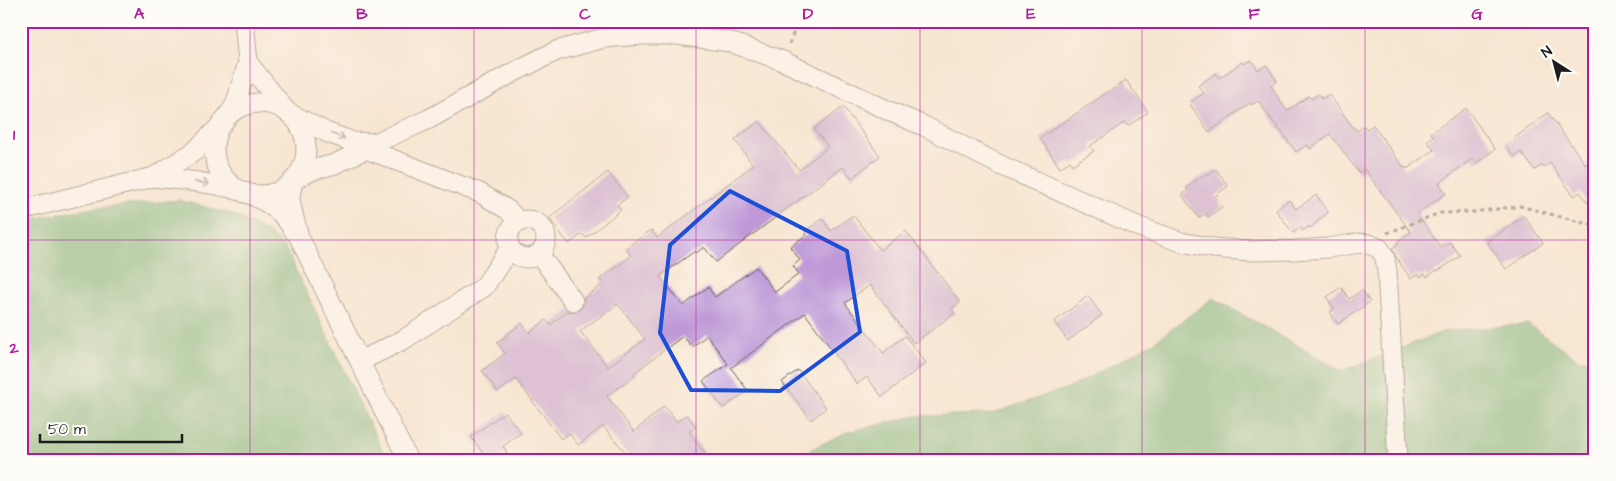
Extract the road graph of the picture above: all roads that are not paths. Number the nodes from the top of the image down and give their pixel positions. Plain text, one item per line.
1 (244, 21) edge
2 (248, 63) junction
3 (287, 112) junction
4 (223, 123) junction
5 (370, 146) junction
6 (154, 177) junction
7 (294, 180) junction
8 (248, 193) junction
9 (21, 210) edge
10 (519, 222) junction
11 (299, 237) junction
12 (510, 248) junction
13 (539, 254) junction
14 (573, 301) dead end
15 (360, 361) junction
16 (408, 460) edge
17 (1398, 460) edge

1 - 2 lane
2 - 3 lane
2 - 4 lane
3 - 4 lane
3 -> 5 lane
3 - 7 lane
4 - 6 lane
4 - 8 lane
5 - 7 lane
5 - 10 lane
5 - 17 lane
6 -> 8 lane
6 - 9 lane
7 - 8 lane
7 - 11 lane
8 - 11 lane
10 - 12 lane
10 - 13 lane
11 - 15 lane
12 - 13 lane
12 - 15 lane
13 - 14 lane
15 - 16 lane

